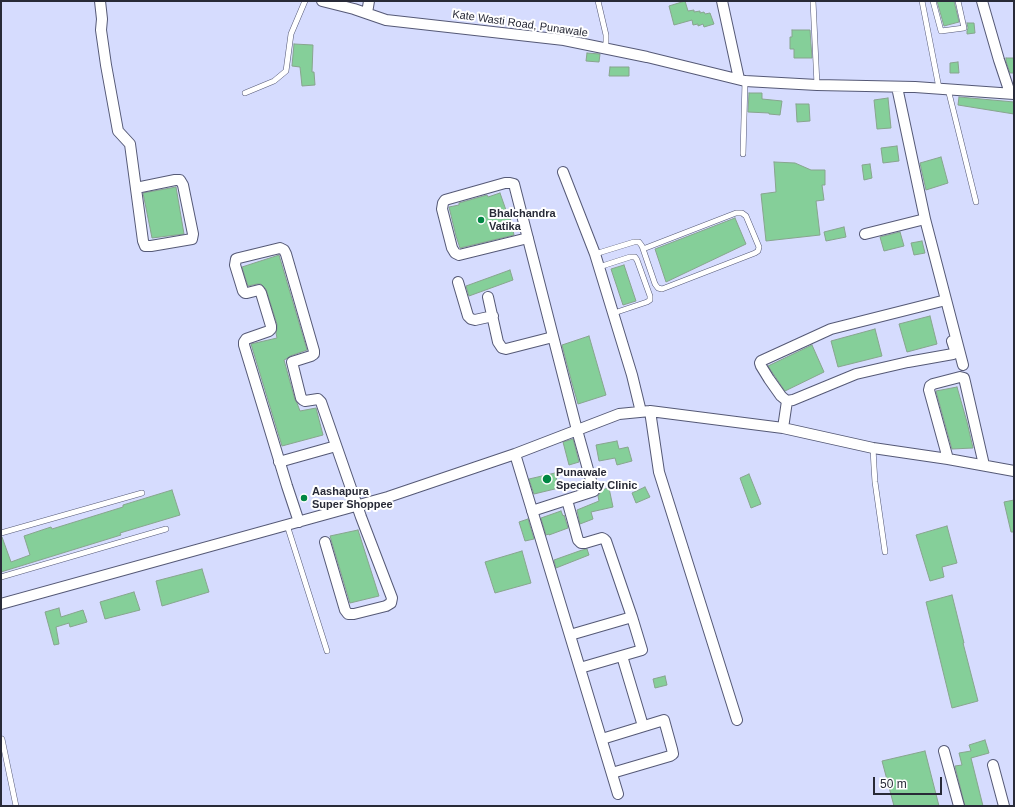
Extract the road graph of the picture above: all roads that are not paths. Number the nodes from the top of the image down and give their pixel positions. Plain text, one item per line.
1 (100, 1) edge
2 (306, 1) edge
3 (322, 1) edge
4 (369, 1) edge
5 (598, 1) edge
6 (722, 1) edge
7 (813, 1) edge
8 (922, 1) edge
9 (933, 1) edge
10 (958, 1) edge
11 (982, 1) edge
12 (367, 13) junction
13 (605, 48) junction
14 (742, 80) junction
15 (817, 85) junction
16 (897, 87) junction
17 (944, 89) junction
18 (245, 93) dead end
19 (1012, 94) edge
20 (743, 154) dead end
21 (563, 172) dead end
22 (136, 188) junction
23 (976, 202) dead end
24 (925, 220) junction
25 (865, 234) dead end
26 (528, 238) junction
27 (643, 249) junction
28 (595, 254) junction
29 (599, 267) junction
30 (458, 282) dead end
31 (488, 297) dead end
32 (944, 301) junction
33 (614, 314) junction
34 (492, 316) junction
35 (553, 337) junction
36 (963, 365) dead end
37 (787, 401) junction
38 (645, 412) junction
39 (783, 428) junction
40 (577, 430) junction
41 (336, 446) junction
42 (873, 448) junction
43 (514, 454) junction
44 (948, 459) junction
45 (279, 462) junction
46 (984, 465) junction
47 (1014, 470) edge
48 (142, 493) dead end
49 (567, 500) junction
50 (357, 505) junction
51 (532, 511) junction
52 (298, 522) junction
53 (288, 525) junction
54 (166, 529) dead end
55 (1, 533) edge
56 (324, 542) dead end
57 (885, 552) dead end
58 (1, 577) edge
59 (1, 604) edge
60 (632, 617) junction
61 (570, 635) junction
62 (327, 651) dead end
63 (622, 656) junction
64 (580, 668) junction
65 (737, 720) dead end
66 (643, 726) junction
67 (602, 739) junction
68 (1, 740) edge
69 (944, 751) dead end
70 (993, 765) dead end
71 (612, 773) junction
72 (618, 794) dead end
73 (16, 806) edge
74 (959, 806) edge
75 (1004, 806) edge

1 - 22 street
2 - 18 lane
3 - 12 street, Kate Wasti Road, Punawale
4 - 12 street
5 - 13 lane
6 - 14 street
7 - 15 lane
8 - 17 lane
9 - 10 lane
11 - 19 street
12 - 13 street, Kate Wasti Road, Punawale
13 - 14 street, Kate Wasti Road, Punawale
14 - 15 street, Kate Wasti Road, Punawale
14 - 20 lane
15 - 16 street, Kate Wasti Road, Punawale
16 - 17 street, Kate Wasti Road, Punawale
16 - 24 street
17 - 19 street, Kate Wasti Road, Punawale
17 - 23 lane
21 - 28 street
22 - 22 street
24 - 25 street
24 - 32 street
26 - 26 street
26 - 35 street
27 - 27 lane
27 - 28 lane
28 - 29 street
29 - 33 street
29 - 33 lane
30 - 34 street
31 - 34 street
32 - 36 street
32 - 37 street
32 - 37 street
33 - 38 street
34 - 35 street
35 - 40 street
37 - 39 street
38 - 39 street
38 - 40 street
38 - 65 street
39 - 42 street
40 - 43 street
40 - 49 street
41 - 45 street
41 - 45 street
41 - 50 street
42 - 44 street
42 - 57 lane
43 - 50 street
43 - 51 street
44 - 46 street
44 - 46 street
45 - 52 street
46 - 47 street
48 - 55 lane
49 - 51 street
49 - 60 street
50 - 52 street
50 - 56 street
51 - 61 street
52 - 53 street
53 - 59 street
53 - 62 lane
54 - 58 lane
60 - 61 street
60 - 63 street
61 - 64 street
63 - 64 street
63 - 66 street
64 - 67 street
66 - 67 street
66 - 71 street
67 - 71 street
68 - 73 lane
69 - 74 street
70 - 75 street
71 - 72 street

